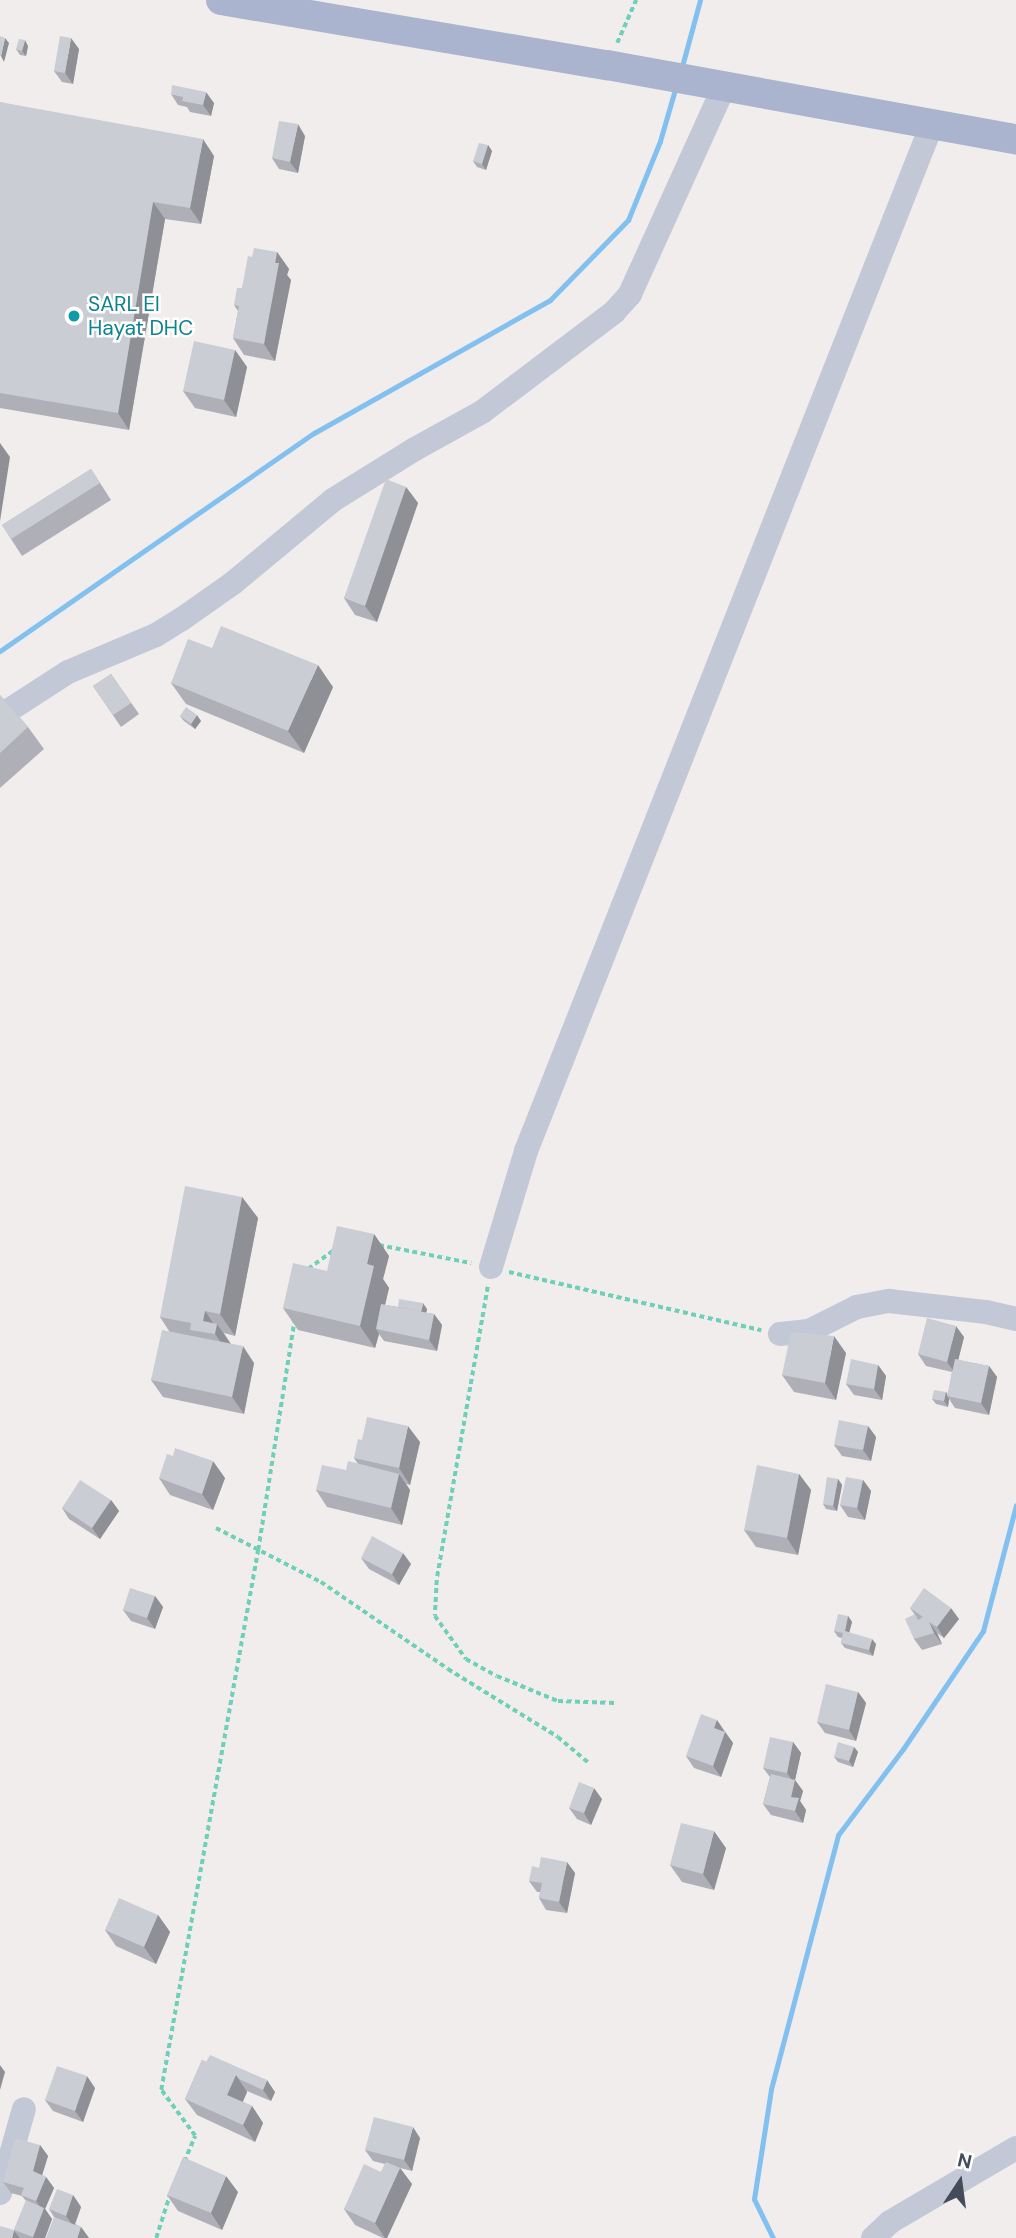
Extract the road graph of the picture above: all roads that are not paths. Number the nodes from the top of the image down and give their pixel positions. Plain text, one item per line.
1 (222, 0) edge
2 (724, 87) junction
3 (932, 124) junction
4 (1016, 139) edge
5 (0, 716) edge
6 (491, 1267) road end
7 (1016, 1319) edge
8 (780, 1334) road end
9 (24, 2109) dead end
10 (1016, 2148) edge
11 (0, 2193) edge
12 (873, 2238) edge

1 - 2 main road
2 - 3 main road
2 - 5 street
3 - 4 main road
3 - 6 street
7 - 8 street
9 - 11 street
10 - 12 street

